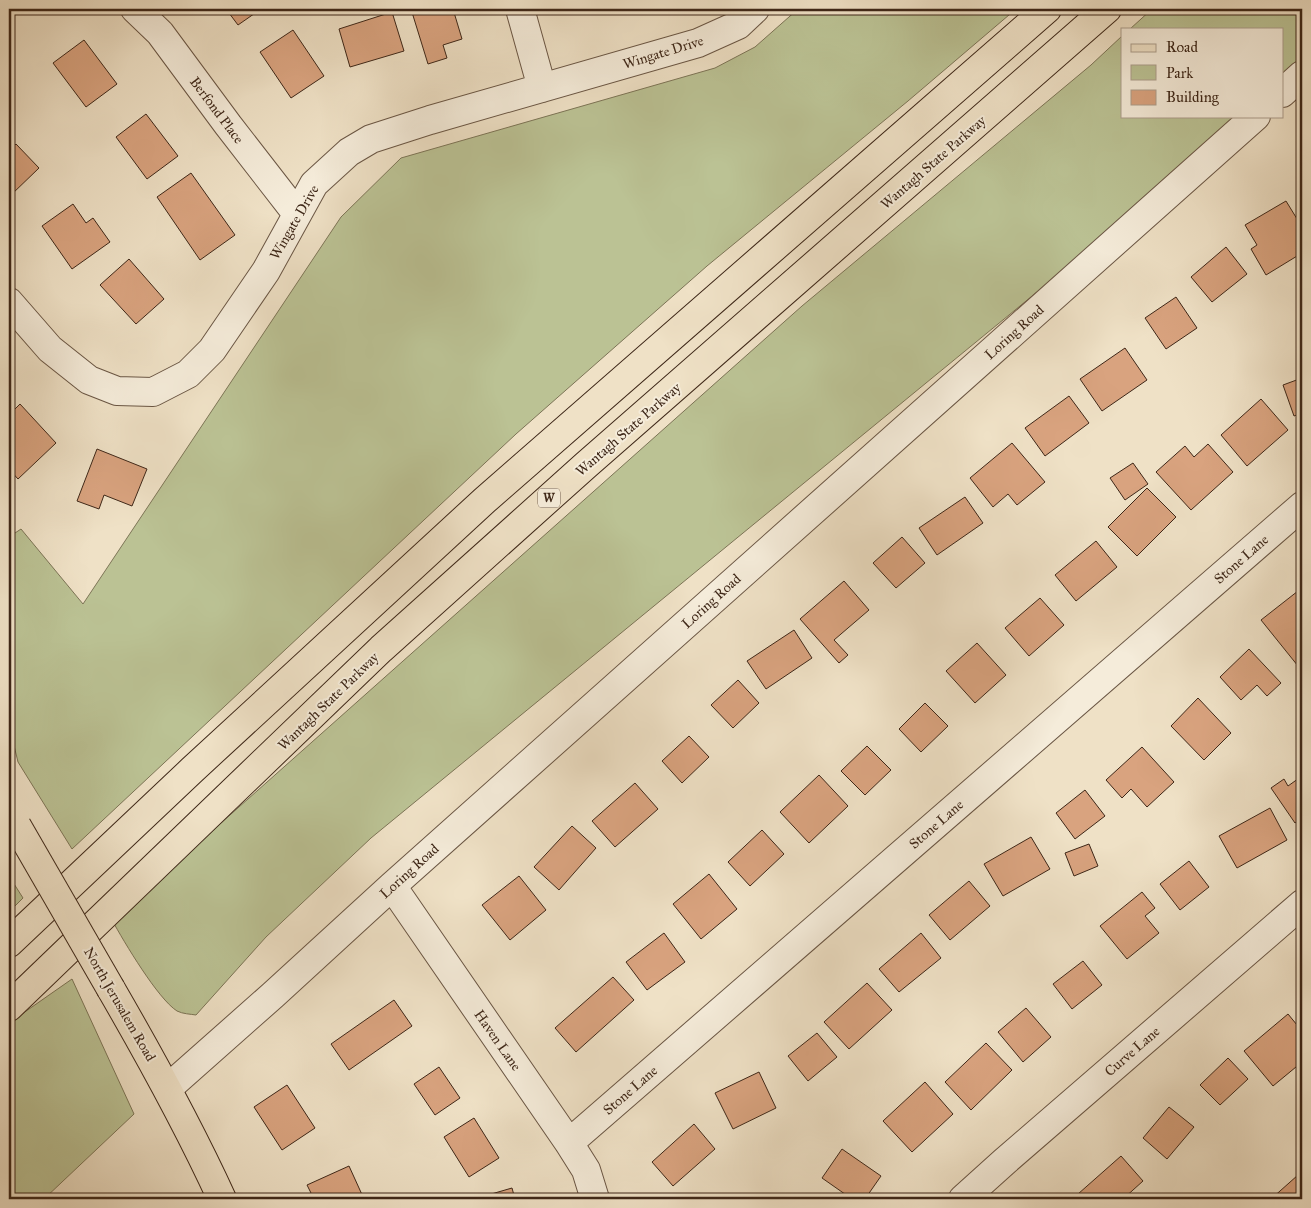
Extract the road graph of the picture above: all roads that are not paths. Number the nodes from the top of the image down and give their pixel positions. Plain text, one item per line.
1 (135, 9) edge
2 (520, 9) edge
3 (755, 9) edge
4 (1047, 9) edge
5 (1107, 9) edge
6 (1302, 75) edge
7 (542, 88) junction
8 (1284, 90) edge
9 (1254, 118) edge
10 (297, 214) junction
11 (9, 302) edge
12 (1302, 506) edge
13 (13, 819) edge
14 (392, 886) junction
15 (1302, 904) edge
16 (9, 943) edge
17 (9, 1007) edge
18 (168, 1088) junction
19 (569, 1143) junction
20 (222, 1199) edge
21 (595, 1199) edge
22 (963, 1199) edge

1 - 10 street, Berfond Place
2 - 7 street
3 - 7 street, Wingate Drive
4 - 16 main road
5 - 17 main road, Wantagh State Parkway / W
6 - 8 street
7 - 10 street, Wingate Drive
9 - 14 street, Loring Road
10 - 11 street, Wingate Drive
12 - 19 street, Stone Lane
13 - 18 main road, North Jerusalem Road, bridge
14 - 18 street, Loring Road
14 - 19 street, Haven Lane
15 - 22 street, Curve Lane
18 - 20 main road, North Jerusalem Road
19 - 21 street, Haven Lane

